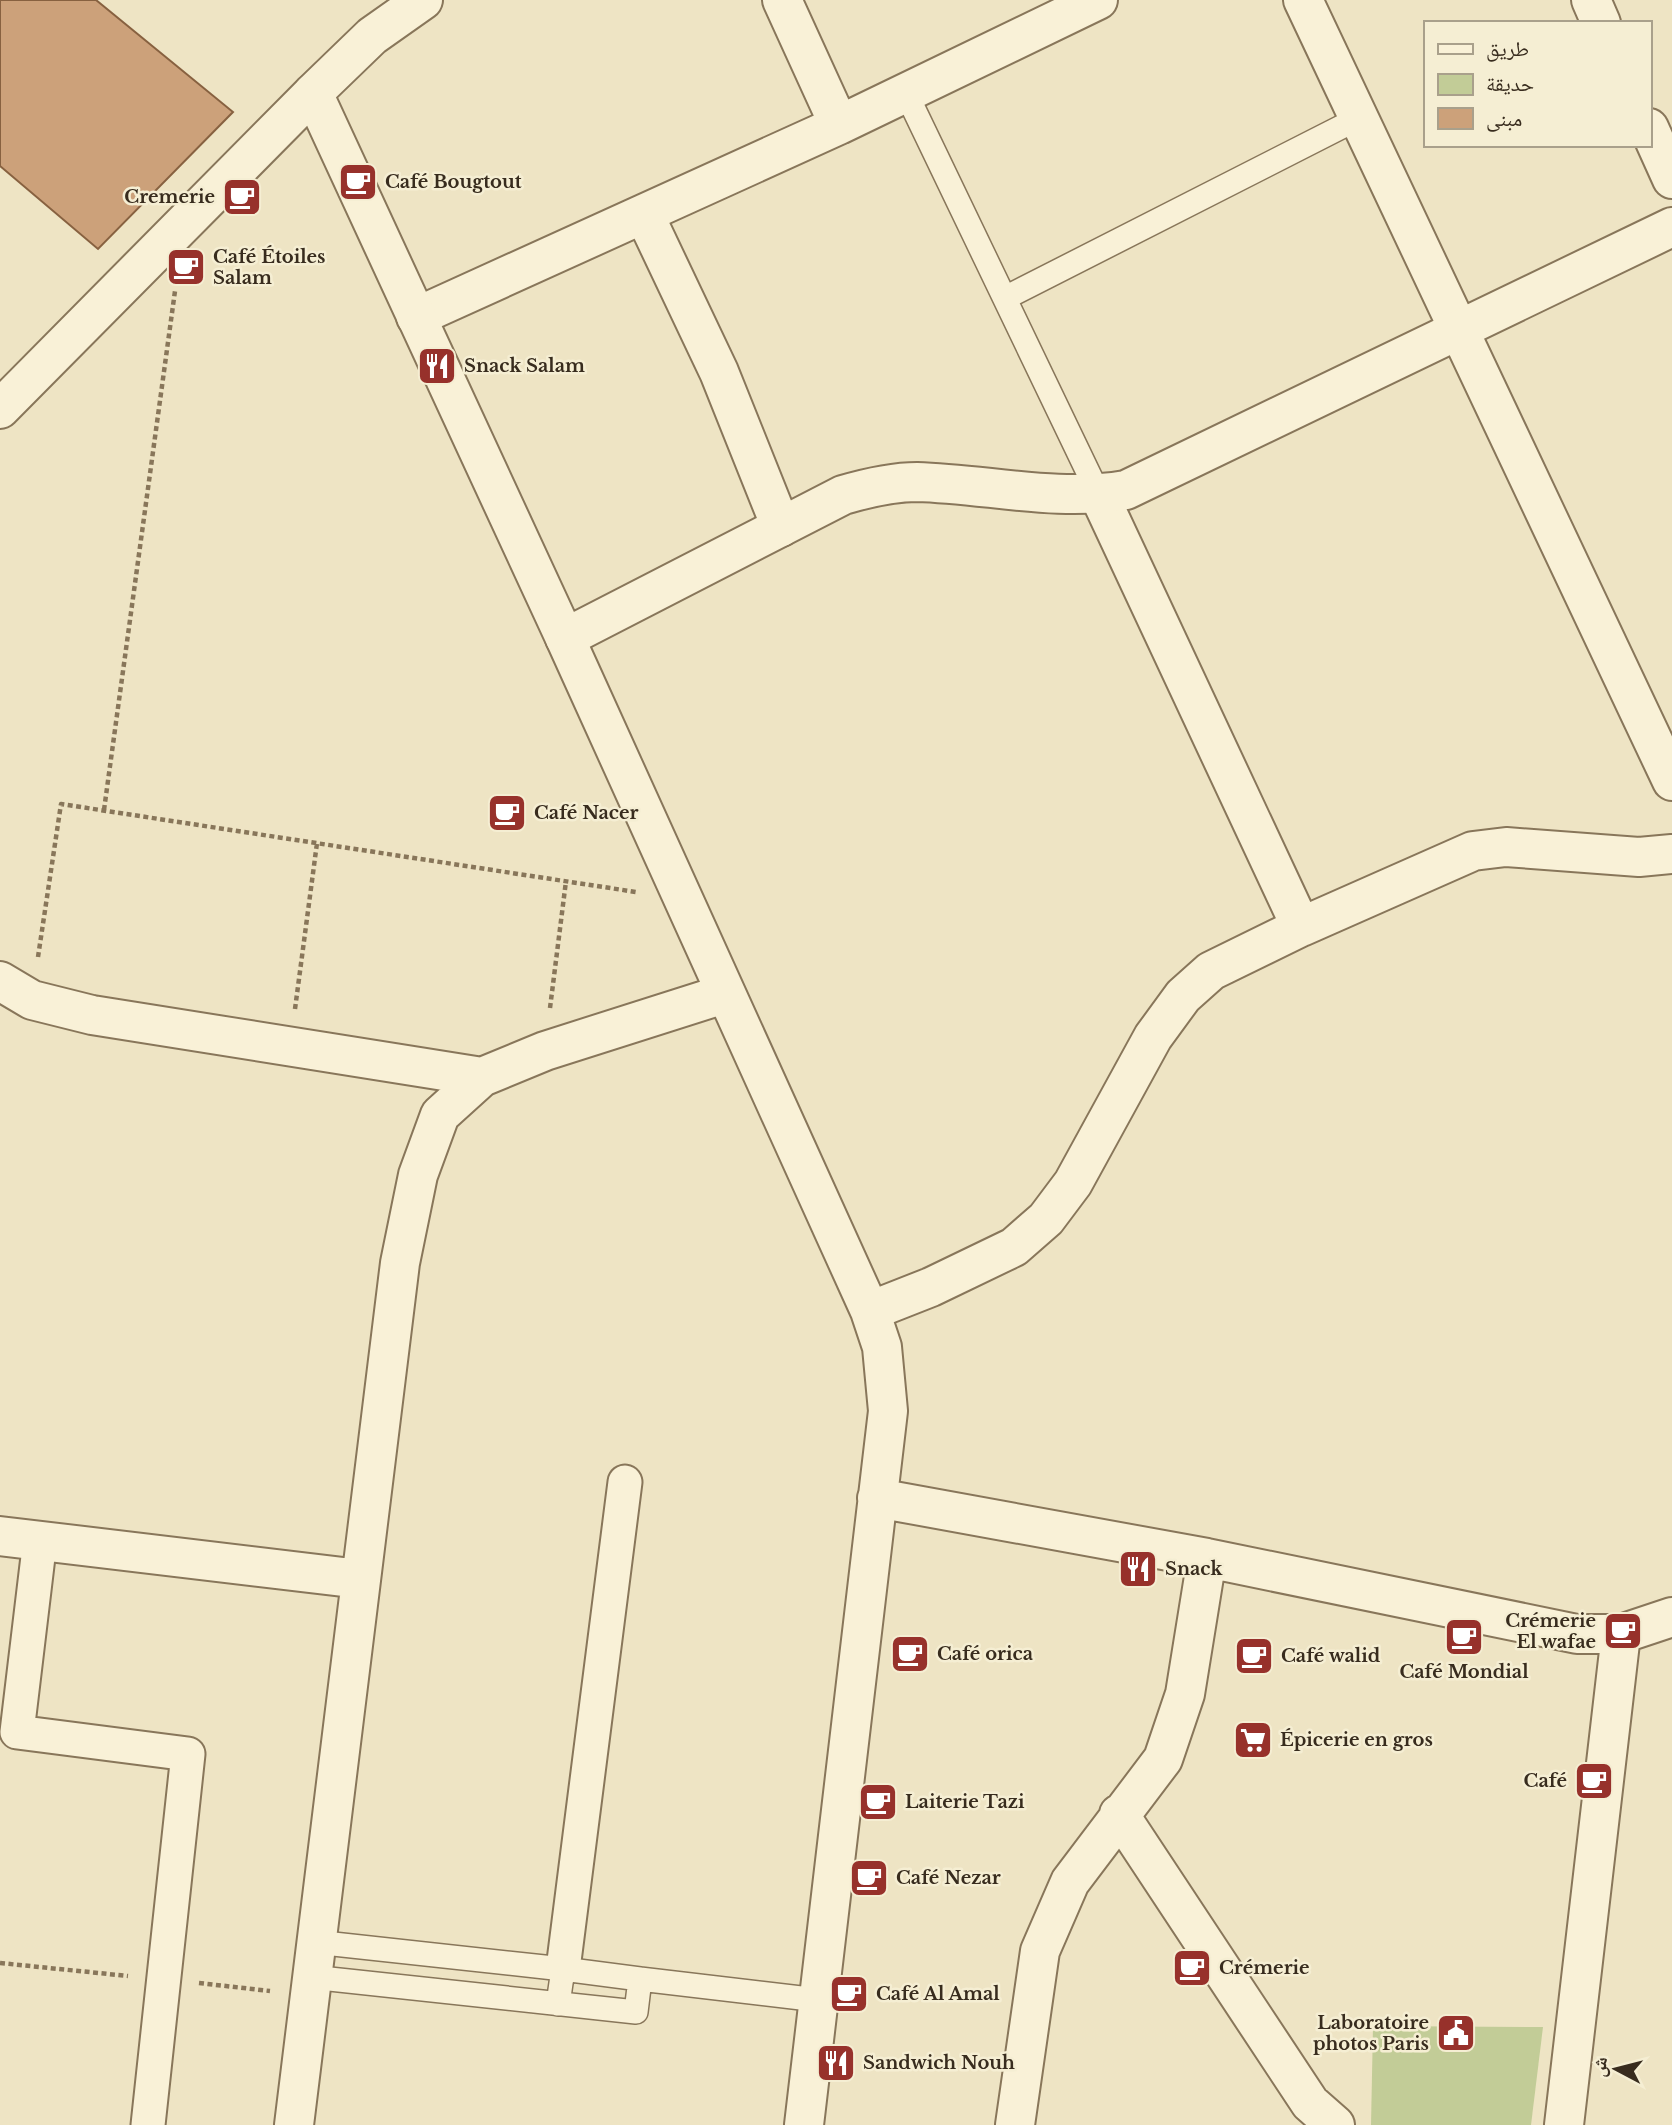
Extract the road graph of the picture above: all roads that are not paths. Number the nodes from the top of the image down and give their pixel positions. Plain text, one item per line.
1 (424, 0) edge
2 (782, 0) edge
3 (1098, 0) edge
4 (1303, 0) edge
5 (1591, 0) edge
6 (1600, 21) edge
7 (313, 93) junction
8 (905, 93) junction
9 (1357, 119) junction
10 (839, 125) junction
11 (1651, 132) edge
12 (1672, 179) edge
13 (644, 215) junction
14 (1672, 227) edge
15 (1005, 298) junction
16 (416, 317) junction
17 (1459, 331) junction
18 (0, 409) edge
19 (1099, 495) junction
20 (781, 527) junction
21 (565, 638) junction
22 (1672, 781) edge
23 (1672, 854) edge
24 (1301, 927) junction
25 (16, 990) edge
26 (724, 994) junction
27 (482, 1077) junction
28 (870, 1311) junction
29 (625, 1482) dead end
30 (877, 1498) junction
31 (0, 1536) edge
32 (40, 1541) junction
33 (1207, 1558) junction
34 (360, 1579) junction
35 (1672, 1617) edge
36 (1621, 1634) junction
37 (1119, 1814) junction
38 (313, 1960) junction
39 (563, 1969) junction
40 (640, 1979) junction
41 (818, 2000) junction
42 (558, 2004) junction
43 (148, 2125) edge
44 (294, 2125) edge
45 (804, 2125) edge
46 (1015, 2125) edge
47 (1335, 2125) edge
48 (1564, 2125) edge

1 - 7 street
2 - 10 street
3 - 8 street
4 - 9 street
5 - 6 street
7 - 16 street
7 - 18 street
8 - 10 street
8 - 15 lane
9 - 15 lane
9 - 17 street
10 - 13 street
11 - 12 street
13 - 16 street
13 - 20 street
14 - 17 street
15 - 19 lane
16 - 21 street
17 - 19 street
17 - 22 street
19 - 20 street
19 - 24 street
20 - 21 street
21 - 26 street
23 - 24 street
24 - 28 street
25 - 27 street
26 - 27 street
26 - 28 street
27 - 34 street
28 - 30 street
29 - 39 street
30 - 33 street
30 - 41 street
31 - 32 street
32 - 34 street
32 - 43 street
33 - 36 street
33 - 37 street
34 - 38 street
35 - 36 street
36 - 48 street
37 - 46 street
37 - 47 street
38 - 39 lane
38 - 42 lane
38 - 44 street
39 - 40 lane
39 - 42 lane
40 - 41 lane
40 - 42 lane
41 - 45 street

